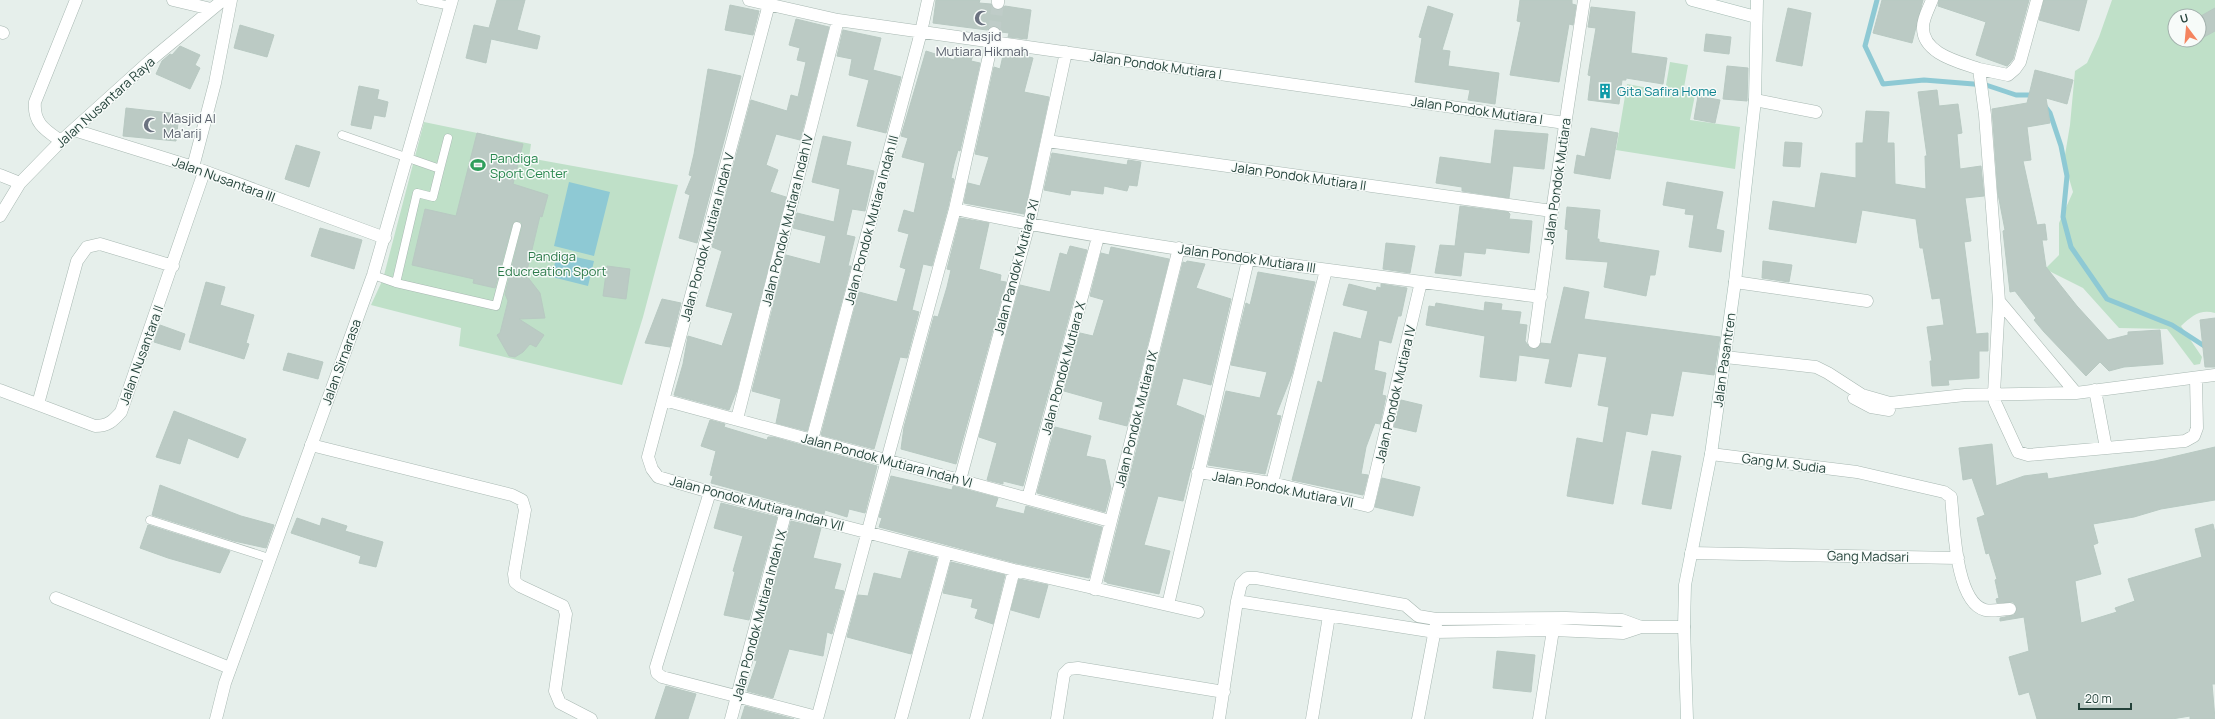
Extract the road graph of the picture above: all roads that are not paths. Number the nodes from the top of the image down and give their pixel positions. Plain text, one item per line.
1 (76, 0) edge
2 (173, 0) edge
3 (223, 0) edge
4 (231, 0) edge
5 (421, 0) edge
6 (749, 0) edge
7 (928, 0) edge
8 (1584, 0) edge
9 (1692, 0) edge
10 (1757, 0) edge
11 (1932, 0) edge
12 (2038, 0) edge
13 (452, 3) edge
14 (769, 4) junction
15 (211, 9) junction
16 (1756, 17) junction
17 (838, 20) junction
18 (921, 32) junction
19 (994, 37) junction
20 (1066, 52) junction
21 (1979, 69) junction
22 (1755, 100) junction
23 (1816, 112) dead end
24 (1565, 123) junction
25 (74, 130) junction
26 (342, 136) dead end
27 (448, 138) dead end
28 (61, 141) junction
29 (1047, 141) junction
30 (406, 158) junction
31 (193, 167) junction
32 (440, 169) junction
33 (204, 172) junction
34 (0, 174) edge
35 (20, 183) junction
36 (955, 209) junction
37 (1552, 211) junction
38 (0, 216) edge
39 (1029, 224) junction
40 (517, 226) dead end
41 (1098, 237) junction
42 (385, 238) junction
43 (1179, 248) junction
44 (1248, 260) junction
45 (173, 266) junction
46 (1326, 270) junction
47 (373, 275) junction
48 (1421, 282) junction
49 (1735, 282) junction
50 (396, 283) junction
51 (1541, 297) junction
52 (1867, 301) dead end
53 (1999, 301) junction
54 (1534, 342) dead end
55 (1724, 361) junction
56 (2215, 375) edge
57 (2196, 378) junction
58 (0, 390) edge
59 (2095, 390) junction
60 (2076, 393) junction
61 (1994, 397) junction
62 (664, 400) junction
63 (38, 404) junction
64 (736, 419) junction
65 (812, 440) junction
66 (311, 444) junction
67 (2106, 448) junction
68 (1711, 454) junction
69 (886, 460) junction
70 (652, 469) joint
71 (1198, 472) junction
72 (960, 480) junction
73 (1272, 483) junction
74 (710, 492) junction
75 (1028, 498) junction
76 (1368, 506) joint
77 (786, 511) junction
78 (150, 520) dead end
79 (1110, 521) junction
80 (866, 533) junction
81 (946, 553) junction
82 (1691, 553) junction
83 (269, 558) junction
84 (1958, 558) junction
85 (1014, 570) junction
86 (1094, 589) junction
87 (56, 598) dead end
88 (1238, 601) junction
89 (1168, 605) junction
90 (2010, 608) dead end
91 (1198, 612) dead end
92 (1329, 616) junction
93 (1436, 618) junction
94 (1566, 618) junction
95 (1641, 627) junction
96 (1684, 627) junction
97 (1559, 631) junction
98 (1435, 632) junction
99 (230, 668) junction
100 (1224, 692) junction
101 (737, 697) junction
102 (817, 718) edge
103 (216, 719) edge
104 (591, 719) edge
105 (731, 719) edge
106 (901, 719) edge
107 (976, 719) edge
108 (1057, 719) edge
109 (1219, 719) edge
110 (1312, 719) edge
111 (1418, 719) edge
112 (1539, 719) edge
113 (1687, 719) edge

1 - 28 street
2 - 15 street
3 - 15 street, Jalan Nusantara Raya
4 - 31 street
5 - 13 lane
6 - 14 street, Jalan Pondok Mutiara I
7 - 18 street, Jalan Pondok Mutiara Indah III
8 - 24 street, Jalan Pondok Mutiara
9 - 16 street
10 - 16 street, Jalan Pasantren
11 - 21 street
12 - 21 street
13 - 30 street, Jalan Sirnarasa
14 - 17 street, Jalan Pondok Mutiara I
14 - 62 street, Jalan Pondok Mutiara Indah V
15 - 25 street, Jalan Nusantara Raya
16 - 22 street, Jalan Pasantren
17 - 18 street, Jalan Pondok Mutiara I
17 - 64 street, Jalan Pondok Mutiara Indah IV
18 - 19 street, Jalan Pondok Mutiara I
18 - 65 street, Jalan Pondok Mutiara Indah III
19 - 20 street, Jalan Pondok Mutiara I
19 - 36 street
20 - 24 street, Jalan Pondok Mutiara I
20 - 29 street, Jalan Pandok Mutiara XI
21 - 53 street
22 - 23 street
22 - 49 street, Jalan Pasantren
24 - 37 street, Jalan Pondok Mutiara
25 - 28 street, Jalan Nusantara Raya
25 - 31 street, Jalan Nusantara III
26 - 30 lane
27 - 32 lane
28 - 35 street, Jalan Nusantara Raya
29 - 37 street, Jalan Pondok Mutiara II
29 - 39 street, Jalan Pandok Mutiara XI
30 - 32 lane
30 - 42 street, Jalan Sirnarasa
31 - 33 street, Jalan Nusantara III
32 - 50 lane
33 - 42 street, Jalan Nusantara III
33 - 45 street, Jalan Nusantara II
34 - 35 street
35 - 38 street, Jalan Nusantara Raya
36 - 39 street, Jalan Pondok Mutiara III
36 - 69 street
37 - 51 street, Jalan Pondok Mutiara
39 - 41 street, Jalan Pondok Mutiara III
39 - 72 street, Jalan Pandok Mutiara XI
40 - 50 lane
41 - 43 street, Jalan Pondok Mutiara III
41 - 75 street, Jalan Pondok Mutiara X
42 - 47 street, Jalan Sirnarasa
43 - 44 street, Jalan Pondok Mutiara III
43 - 79 street, Jalan Pondok Mutiara IX
44 - 46 street, Jalan Pondok Mutiara III
44 - 71 street
45 - 63 street, Jalan Nusantara II
45 - 63 street
46 - 48 street, Jalan Pondok Mutiara III
46 - 73 street
47 - 50 lane
47 - 66 street, Jalan Sirnarasa
48 - 51 street, Jalan Pondok Mutiara III
48 - 76 street, Jalan Pondok Mutiara IV
49 - 52 street
49 - 55 street, Jalan Pasantren
51 - 54 street, Jalan Pondok Mutiara
53 - 60 street
53 - 61 street
55 - 61 street
55 - 68 street, Jalan Pasantren
56 - 57 street
57 - 59 street
57 - 67 street
58 - 63 street, Jalan Nusantara II
59 - 60 street
59 - 67 street
60 - 61 street
61 - 67 street
62 - 64 street, Jalan Pondok Mutiara Indah VI
62 - 70 street, Jalan Pondok Mutiara Indah V
64 - 65 street, Jalan Pondok Mutiara Indah VI
65 - 69 street, Jalan Pondok Mutiara Indah VI
66 - 83 street, Jalan Sirnarasa
66 - 104 street
68 - 82 street, Jalan Pasantren
68 - 84 street, Gang M. Sudia
69 - 72 street, Jalan Pondok Mutiara Indah VI
69 - 80 street
70 - 74 street, Jalan Pondok Mutiara Indah VII
71 - 73 street, Jalan Pondok Mutiara VII
71 - 89 street
72 - 75 street, Jalan Pondok Mutiara Indah VI
73 - 76 street, Jalan Pondok Mutiara VII
74 - 77 street, Jalan Pondok Mutiara Indah VII
74 - 101 street
75 - 79 street, Jalan Pondok Mutiara Indah VI
77 - 80 street, Jalan Pondok Mutiara Indah VII
77 - 101 street, Jalan Pondok Mutiara Indah IX
78 - 83 lane
79 - 86 street, Jalan Pondok Mutiara IX
80 - 81 street, Jalan Pondok Mutiara Indah VII
80 - 102 street
81 - 85 street, Jalan Pondok Mutiara Indah VII
81 - 106 street
82 - 84 street, Gang Madsari
82 - 96 street, Jalan Pasantren
83 - 99 street, Jalan Sirnarasa
84 - 90 street
85 - 86 street, Jalan Pondok Mutiara Indah VII
85 - 107 street
86 - 89 street, Jalan Pondok Mutiara Indah VII
87 - 99 street
88 - 92 street
88 - 93 street
88 - 100 street
89 - 91 street, Jalan Pondok Mutiara Indah VII
92 - 98 street
92 - 110 street
93 - 94 street
93 - 98 street
94 - 95 street
94 - 97 street
95 - 96 street
95 - 97 street
96 - 113 street, Jalan Pasantren
97 - 98 street
97 - 112 street
98 - 111 street
99 - 103 street, Jalan Sirnarasa
100 - 108 street
100 - 109 street
101 - 102 street
101 - 105 street, Jalan Pondok Mutiara Indah IX

